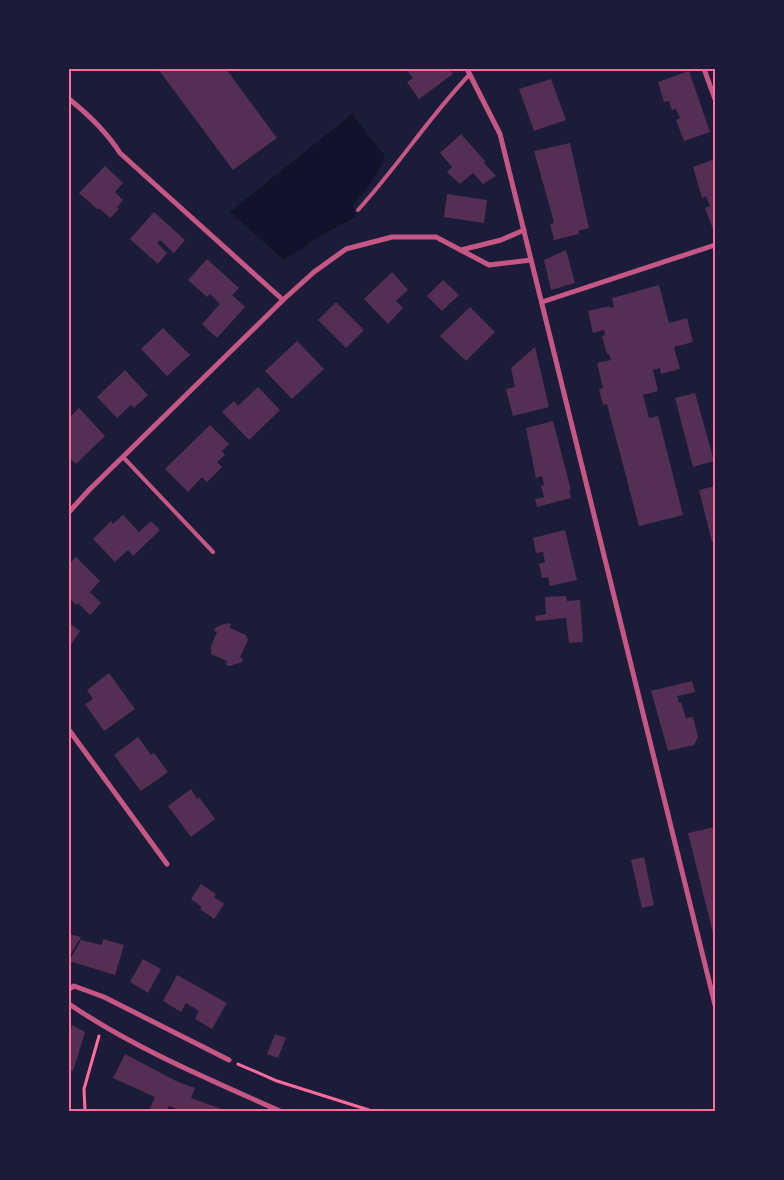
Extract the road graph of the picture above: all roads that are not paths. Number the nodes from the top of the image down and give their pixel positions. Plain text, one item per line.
1 (704, 69) edge
2 (468, 71) edge
3 (69, 99) edge
4 (715, 99) edge
5 (358, 210) dead end
6 (524, 230) junction
7 (715, 245) edge
8 (461, 250) junction
9 (532, 260) junction
10 (284, 300) junction
11 (542, 302) junction
12 (123, 458) junction
13 (69, 512) edge
14 (212, 552) dead end
15 (69, 730) edge
16 (168, 864) dead end
17 (69, 989) edge
18 (69, 1004) edge
19 (715, 1005) edge
20 (229, 1060) road end
21 (280, 1111) edge

1 - 4 street
2 - 5 lane
2 - 6 street
3 - 10 street
6 - 8 street
6 - 9 street
7 - 11 street
8 - 9 street
8 - 10 street
9 - 11 street
10 - 12 street
11 - 19 street
12 - 13 street
12 - 14 lane
15 - 16 street
17 - 20 street
18 - 21 street

